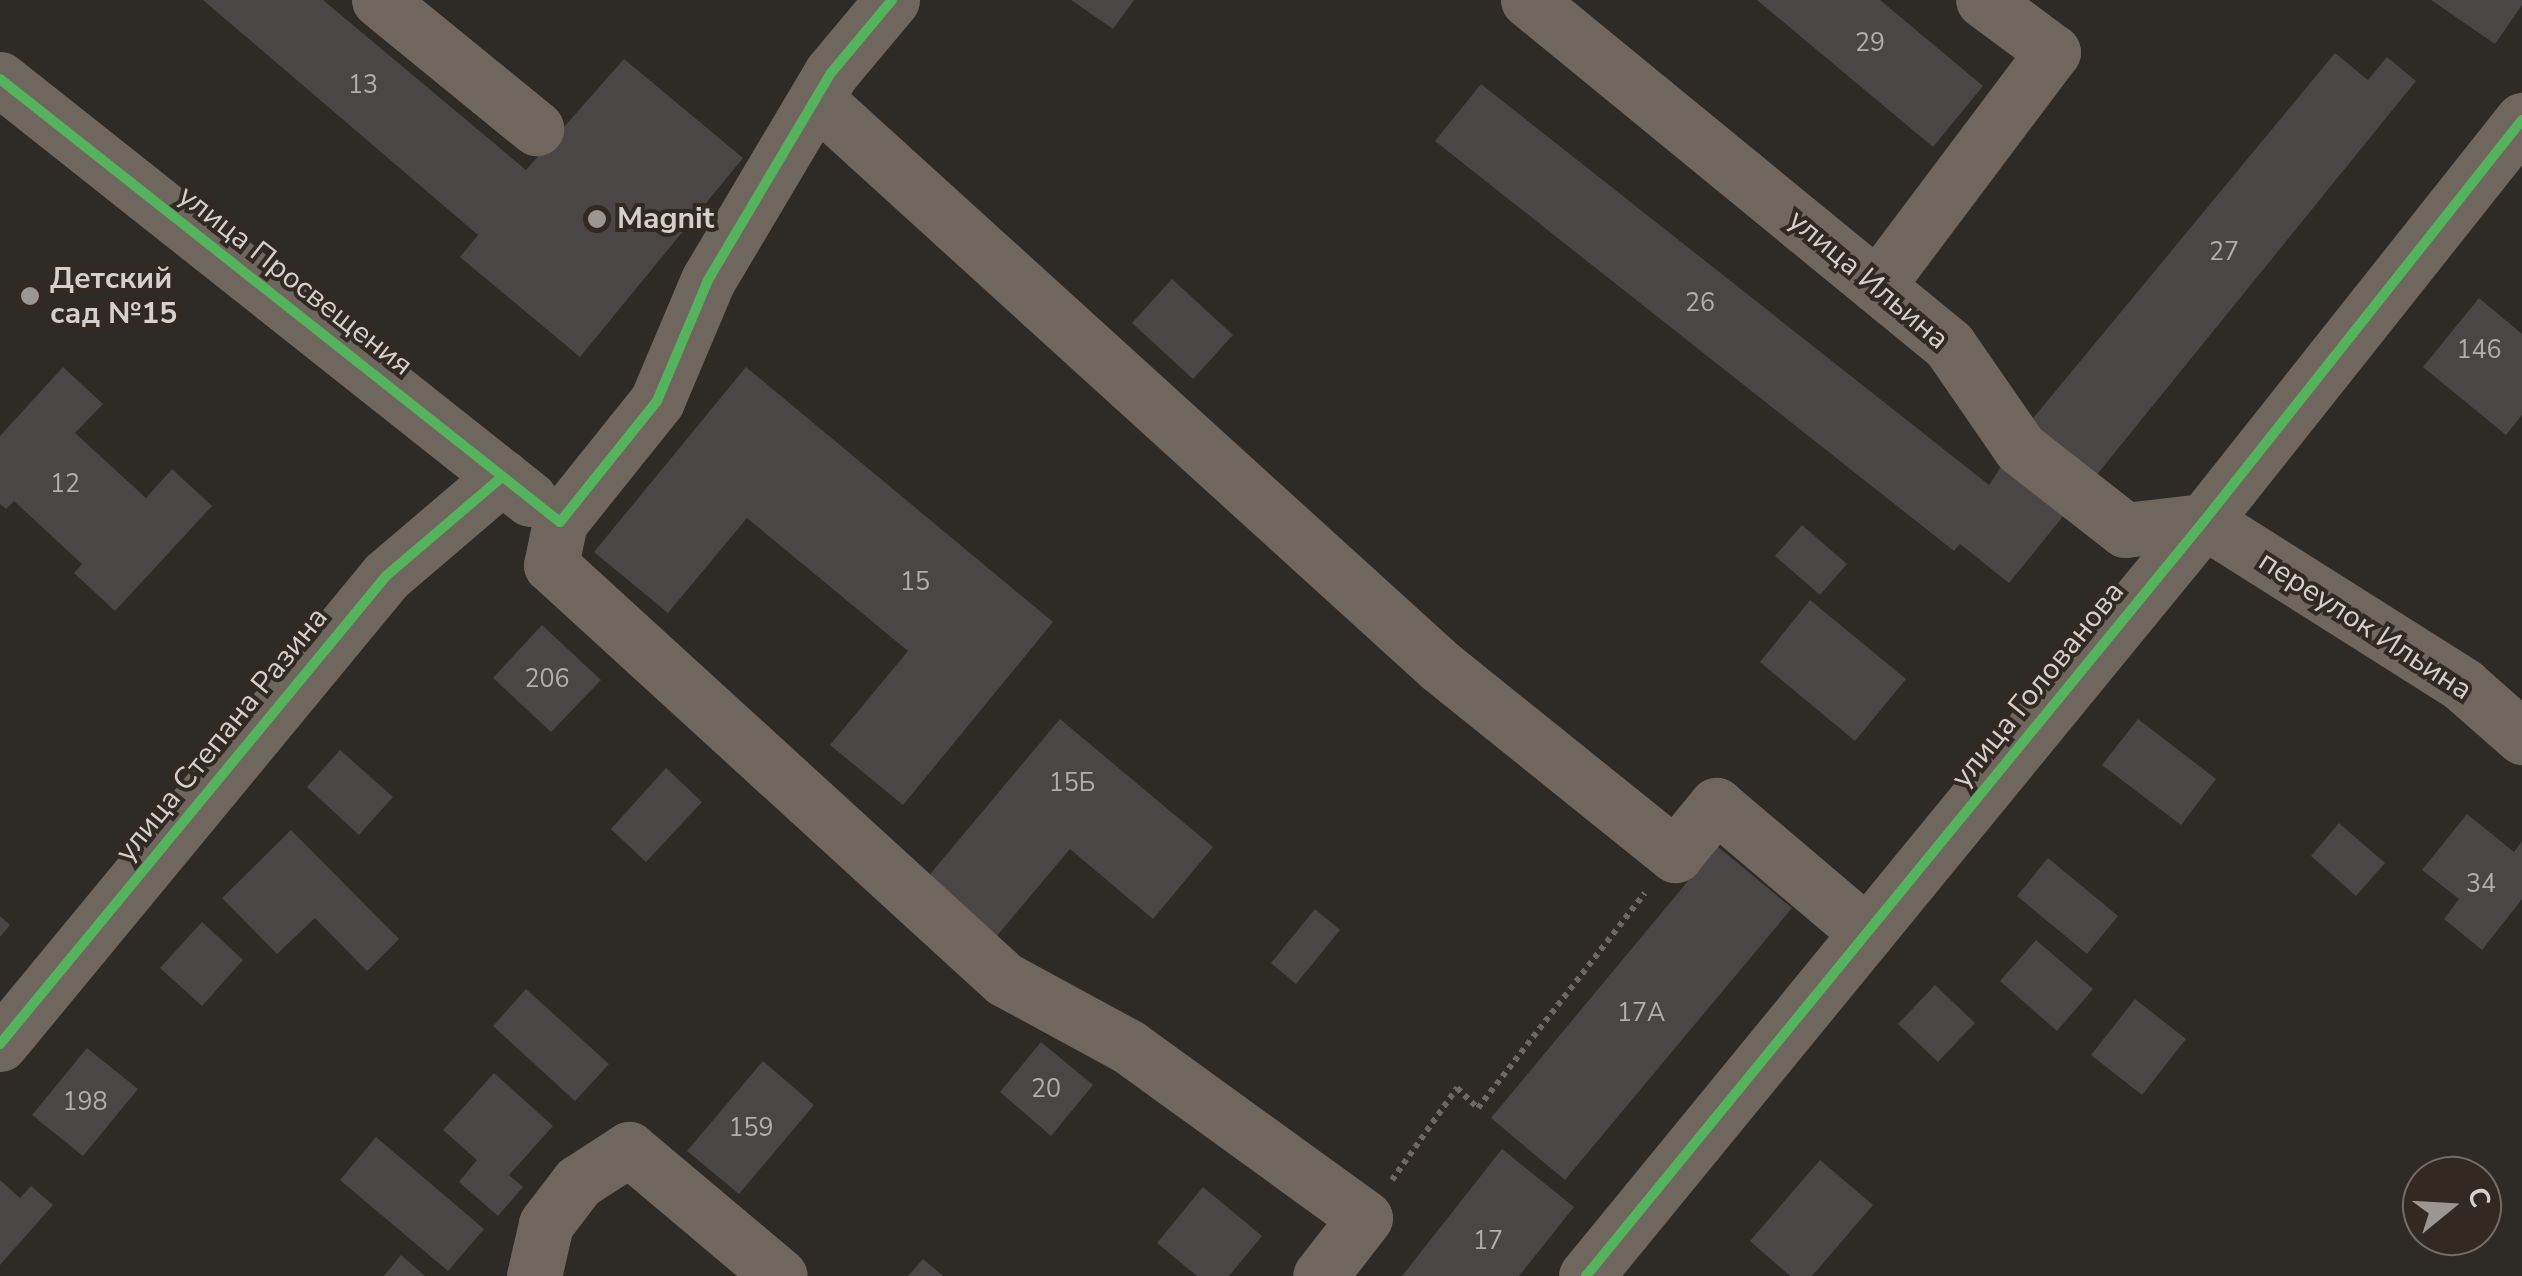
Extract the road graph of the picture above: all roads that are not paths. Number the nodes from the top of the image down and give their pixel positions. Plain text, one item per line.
1 (379, 0) edge
2 (892, 0) edge
3 (1983, 0) edge
4 (1533, 2) edge
5 (0, 79) edge
6 (816, 99) junction
7 (2522, 120) edge
8 (536, 128) dead end
9 (2503, 180) edge
10 (1878, 286) junction
11 (502, 477) junction
12 (2204, 521) junction
13 (560, 522) junction
14 (2522, 737) edge
15 (1867, 932) junction
16 (0, 1044) edge
17 (534, 1276) edge
18 (780, 1276) edge
19 (1320, 1276) edge
20 (1586, 1276) edge

1 - 8 street
2 - 6 street
3 - 10 street
4 - 10 street, улица Ильина
5 - 11 street, улица Просвещения
6 - 13 street
6 - 15 street
7 - 9 street, улица Голованова
9 - 12 street, улица Голованова
10 - 12 street, улица Ильина
11 - 13 street, улица Просвещения
11 - 16 street, улица Степана Разина
12 - 14 street, переулок Ильина
12 - 15 street, улица Голованова
13 - 19 street
15 - 20 street, улица Голованова
17 - 18 street

